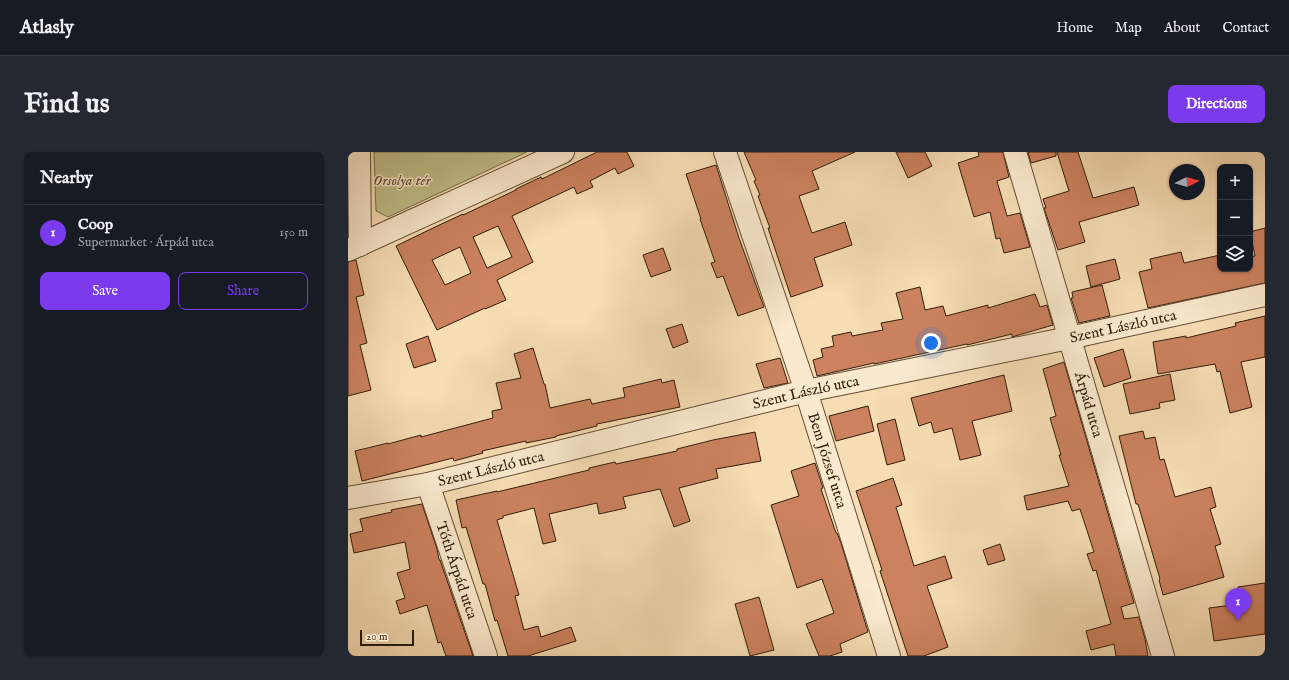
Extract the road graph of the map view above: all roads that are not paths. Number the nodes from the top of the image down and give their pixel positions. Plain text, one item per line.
1 (358, 152) edge
2 (563, 152) edge
3 (725, 152) edge
4 (1015, 152) edge
5 (354, 247) edge
6 (1265, 295) edge
7 (1069, 338) junction
8 (806, 391) junction
9 (428, 484) junction
10 (348, 498) edge
11 (486, 656) edge
12 (889, 656) edge
13 (1163, 656) edge

1 - 5 street
2 - 5 street
3 - 8 street, Bem József utca
4 - 7 street, Árpád utca
6 - 7 street, Szent László utca
7 - 8 street, Szent László utca
7 - 13 street, Árpád utca
8 - 9 street, Szent László utca
8 - 12 street, Bem József utca
9 - 10 street, Szent László utca
9 - 11 street, Tóth Árpád utca

